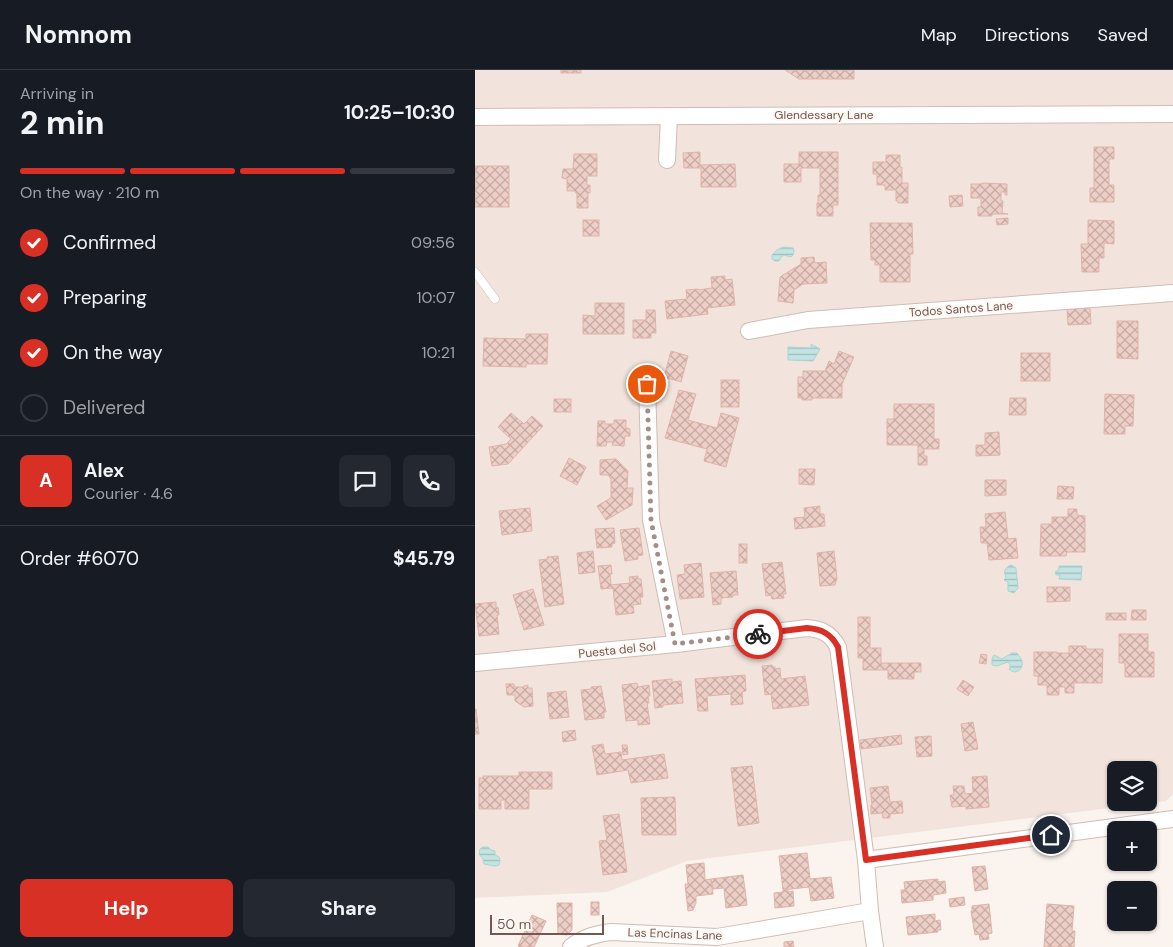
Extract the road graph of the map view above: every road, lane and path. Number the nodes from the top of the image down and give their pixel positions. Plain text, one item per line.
1 (1173, 114) edge
2 (669, 116) junction
3 (475, 117) edge
4 (667, 160) dead end
5 (475, 272) edge
6 (1173, 293) edge
7 (495, 299) dead end
8 (749, 331) dead end
9 (647, 384) dead end
10 (675, 644) junction
11 (475, 663) edge
12 (1173, 819) edge
13 (866, 860) junction
14 (870, 911) junction
15 (571, 947) edge
16 (875, 947) edge

1 - 2 street, Glendessary Lane
2 - 3 street, Glendessary Lane
2 - 4 street
5 - 7 lane
6 - 8 street, Todos Santos Lane
9 - 10 street
10 - 11 street, Puesta del Sol
10 - 13 street, Puesta del Sol
12 - 13 street
13 - 14 street, Puesta del Sol
14 - 15 street, Las Encinas Lane
14 - 16 street, Puesta del Sol

